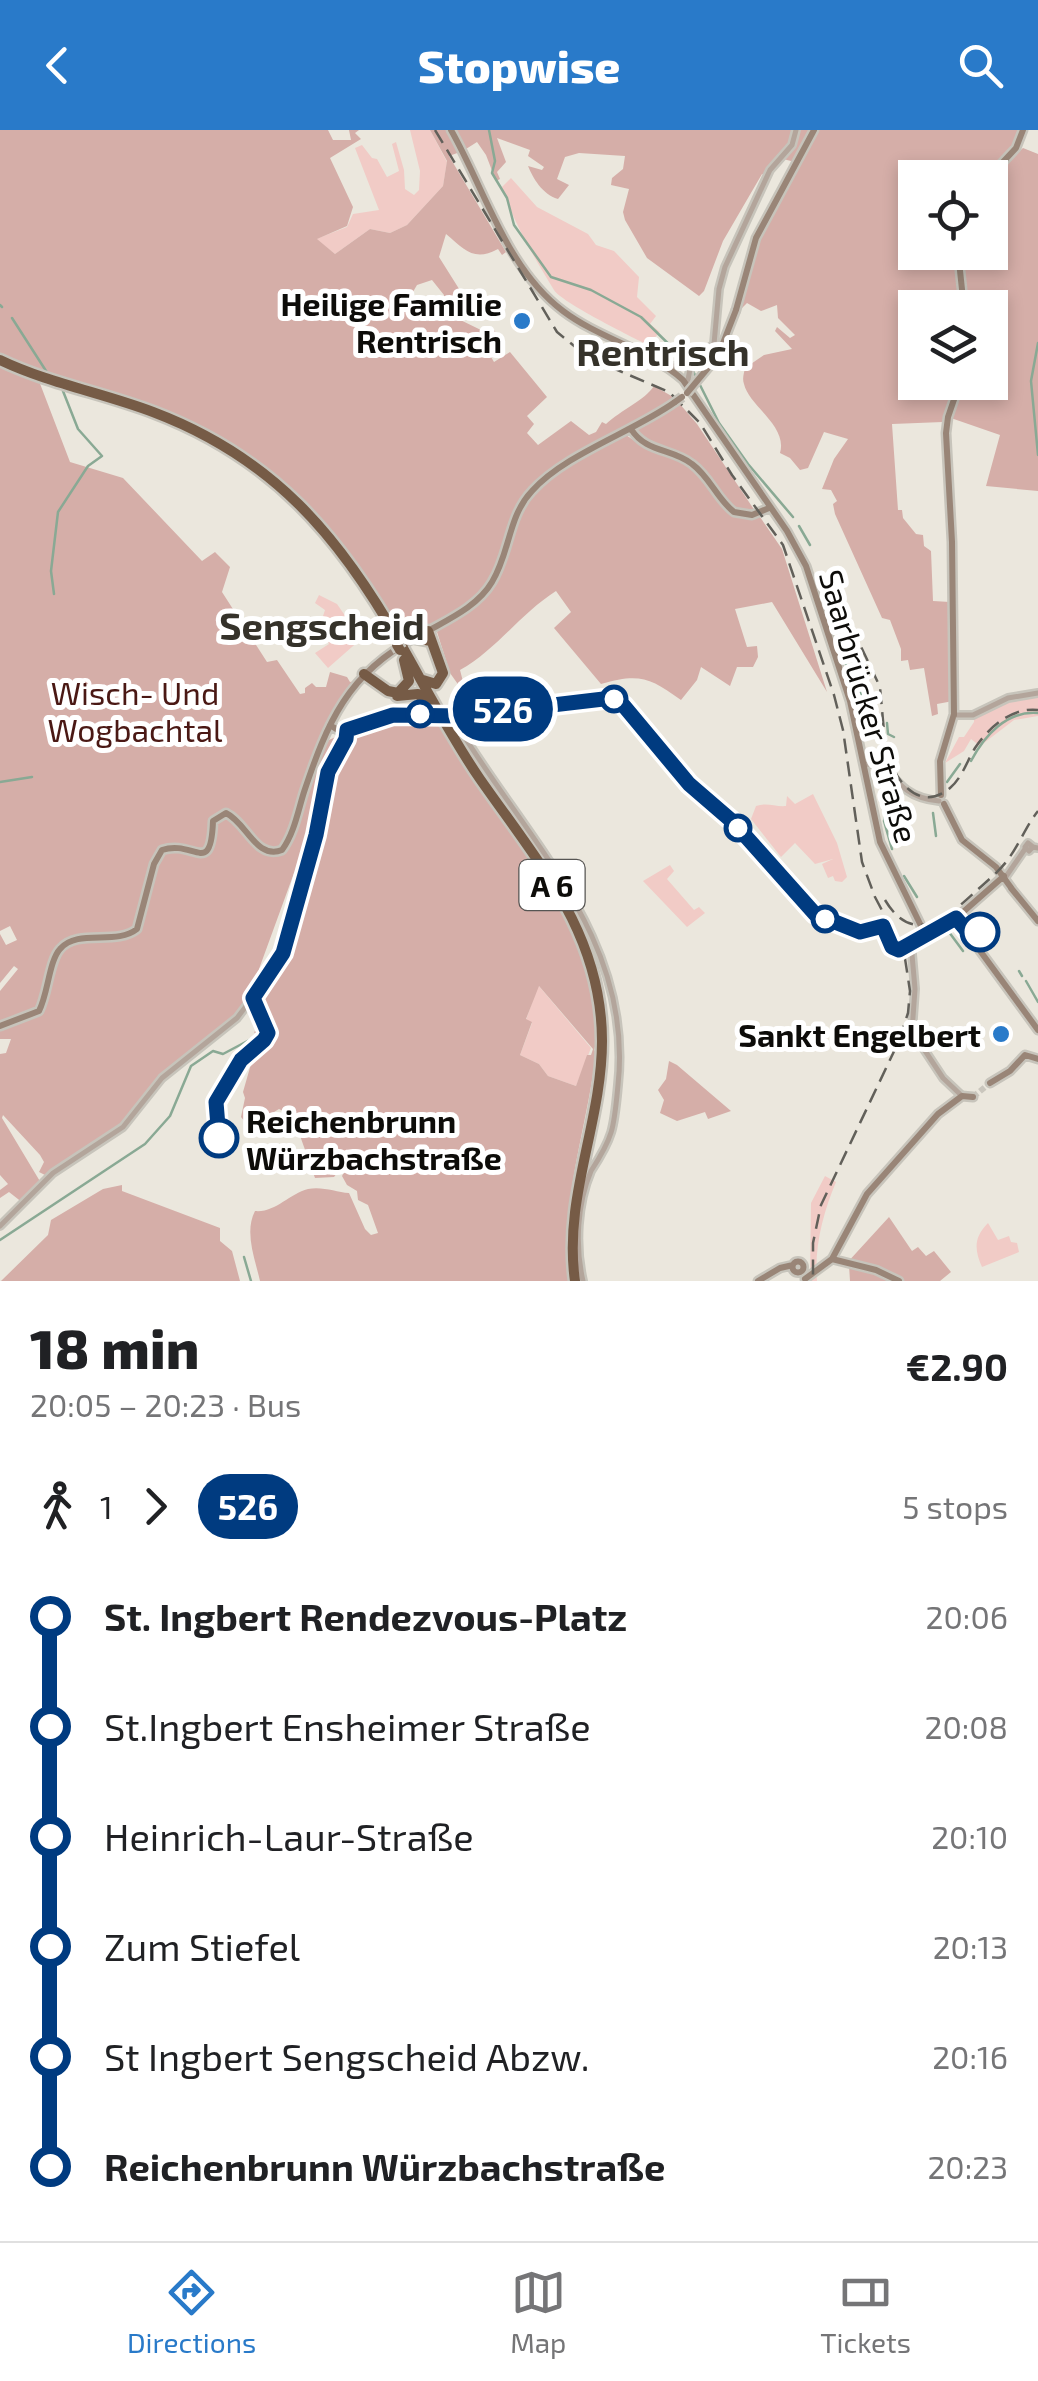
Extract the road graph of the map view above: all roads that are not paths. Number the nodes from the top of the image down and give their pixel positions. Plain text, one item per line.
1 (451, 130) edge
2 (796, 130) edge
3 (814, 130) edge
4 (1023, 130) edge
5 (1005, 160) edge
6 (3, 363) edge
7 (691, 364) junction
8 (665, 367) junction
9 (686, 394) junction
10 (954, 400) edge
11 (634, 430) junction
12 (767, 507) junction
13 (431, 634) junction
14 (415, 638) joint
15 (399, 647) junction
16 (410, 660) junction
17 (368, 675) junction
18 (1038, 693) edge
19 (433, 713) junction
20 (956, 715) junction
21 (454, 718) junction
22 (337, 727) junction
23 (864, 764) junction
24 (942, 800) junction
25 (297, 816) junction
26 (1032, 849) edge
27 (1002, 876) junction
28 (959, 921) junction
29 (1038, 921) edge
30 (926, 930) junction
31 (914, 941) junction
32 (0, 1026) edge
33 (1038, 1030) edge
34 (600, 1055) junction
35 (1038, 1059) edge
36 (990, 1083) tunnel mouth
37 (962, 1096) junction
38 (973, 1097) tunnel mouth
39 (1, 1225) edge
40 (832, 1259) junction
41 (801, 1273) edge
42 (760, 1280) edge
43 (573, 1281) edge
44 (583, 1281) edge
45 (899, 1281) edge

1 - 8 main road, Saarbrücker Straße
2 - 7 street
3 - 9 main road, bridge
4 - 5 main road
6 - 15 highway, A 6
7 - 8 street
7 - 9 street
8 - 9 main road, Saarbrücker Straße
9 - 11 main road
9 - 12 main road, Saarbrücker Straße
10 - 20 main road
11 - 12 main road
11 - 13 main road
12 - 23 main road, Saarbrücker Straße
13 - 14 highway
13 - 16 highway
13 - 21 highway
14 - 15 main road
15 - 16 highway, A 6
15 - 17 main road
15 - 17 highway
15 - 19 highway, A 6
16 - 21 highway, A 6
17 - 19 highway
17 - 22 main road
18 - 20 street
19 - 21 main road, bridge
19 - 22 main road
19 - 34 highway, A 6
20 - 24 main road
21 - 31 main road
21 - 34 highway, A 6
21 - 44 street
22 - 25 main road
22 - 25 main road
22 - 39 street
23 - 24 street
23 - 30 main road, Saarbrücker Straße
24 - 27 main road
25 - 32 main road
26 - 27 street
27 - 28 main road
27 - 29 main road
28 - 30 main road
28 - 33 main road
30 - 31 main road
31 - 37 street
34 - 43 highway, A 6
35 - 36 main road
37 - 38 main road
37 - 40 main road
40 - 41 main road
40 - 45 main road
41 - 42 main road

